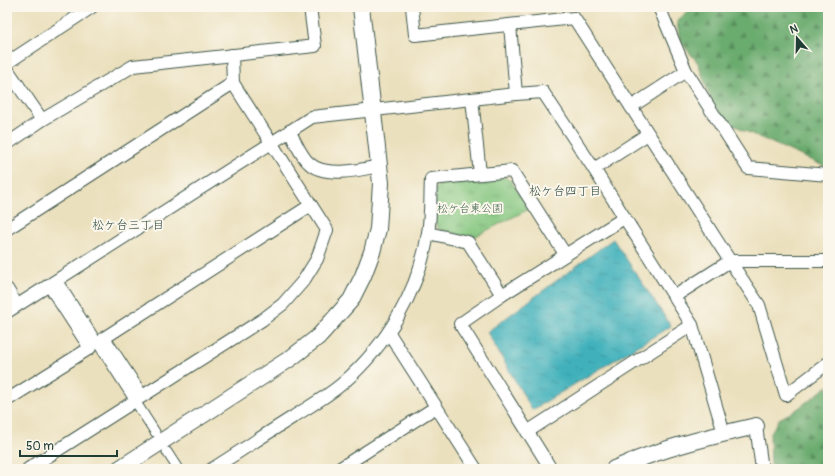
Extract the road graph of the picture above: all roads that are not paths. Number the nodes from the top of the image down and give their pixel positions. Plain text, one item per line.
1 (92, 7) edge
2 (310, 7) edge
3 (362, 7) edge
4 (412, 7) edge
5 (659, 7) edge
6 (510, 25) junction
7 (232, 55) junction
8 (7, 63) edge
9 (7, 68) edge
10 (686, 71) junction
11 (233, 83) junction
12 (516, 94) junction
13 (472, 99) junction
14 (631, 107) junction
15 (373, 110) junction
16 (42, 120) junction
17 (289, 131) junction
18 (648, 134) junction
19 (271, 143) junction
20 (7, 144) edge
21 (379, 166) junction
22 (594, 169) junction
23 (480, 174) junction
24 (828, 175) edge
25 (311, 205) junction
26 (624, 218) junction
27 (7, 229) edge
28 (428, 233) junction
29 (566, 254) junction
30 (730, 261) junction
31 (828, 261) edge
32 (53, 282) junction
33 (7, 289) edge
34 (502, 295) junction
35 (675, 296) junction
36 (12, 308) edge
37 (692, 325) junction
38 (389, 333) junction
39 (828, 363) edge
40 (138, 399) junction
41 (7, 400) edge
42 (436, 407) junction
43 (756, 426) joint
44 (155, 432) dead end
45 (527, 432) junction
46 (724, 433) junction
47 (167, 452) dead end
48 (473, 468) edge
49 (28, 469) edge
50 (119, 469) edge
51 (178, 469) edge
52 (212, 469) edge
53 (339, 469) edge
54 (551, 469) edge
55 (614, 469) edge
56 (762, 469) edge

1 - 8 street
2 - 7 street
3 - 15 street
4 - 6 street
5 - 10 street
6 - 12 street
6 - 14 street
7 - 11 street
7 - 16 street
9 - 16 street
10 - 14 street
10 - 24 street
11 - 19 street
11 - 27 street
12 - 13 street
12 - 22 street
13 - 15 street
13 - 23 street
14 - 18 street
15 - 17 street
15 - 21 street
16 - 20 street
17 - 19 street
17 - 21 street
18 - 22 street
18 - 30 street
19 - 25 street
19 - 32 street
21 - 50 street
22 - 26 street
23 - 28 street
23 - 29 street
25 - 40 street
25 - 40 street
26 - 29 street
26 - 35 street
28 - 34 street
28 - 38 street
29 - 34 street
30 - 31 street
30 - 35 street
30 - 39 street
32 - 36 street
32 - 40 street
32 - 41 street
33 - 36 street
34 - 45 street
35 - 37 street
37 - 45 street
37 - 46 street
38 - 42 street
38 - 52 street
40 - 44 street
40 - 49 street
42 - 48 street
42 - 53 street
43 - 46 street
43 - 56 street
45 - 54 street
46 - 55 street
47 - 51 street

